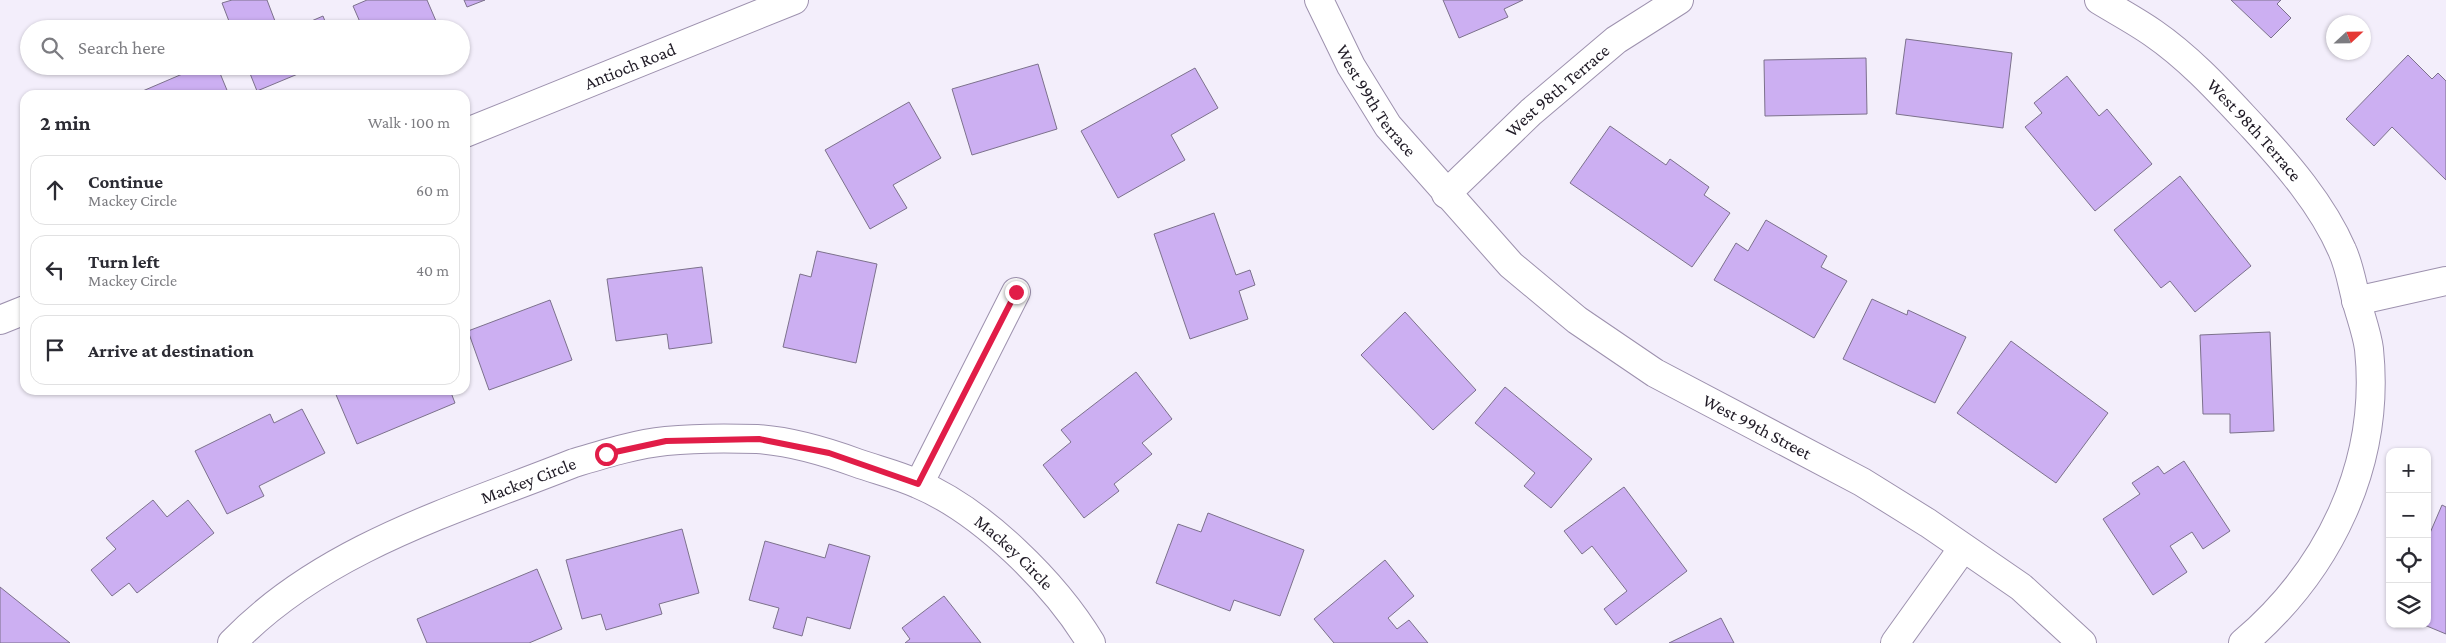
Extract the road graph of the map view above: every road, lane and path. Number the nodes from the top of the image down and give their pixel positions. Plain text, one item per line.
1 (794, 0) edge
2 (1319, 0) edge
3 (1679, 0) edge
4 (2099, 0) edge
5 (470, 131) edge
6 (1446, 194) junction
7 (2446, 282) edge
8 (1016, 292) dead end
9 (2356, 301) junction
10 (20, 312) edge
11 (0, 320) edge
12 (918, 484) junction
13 (1963, 548) junction
14 (232, 643) edge
15 (1091, 643) edge
16 (1895, 643) edge
17 (2082, 643) edge
18 (2243, 643) edge

1 - 5 street, Antioch Road
2 - 6 street, West 99th Terrace
3 - 6 street, West 98th Terrace
4 - 9 street, West 98th Terrace
6 - 13 street, West 99th Street
7 - 9 street
8 - 12 street
9 - 18 street, West 98th Terrace
10 - 11 street
12 - 14 street, Mackey Circle
12 - 15 street, Mackey Circle
13 - 16 street
13 - 17 street, West 99th Street

